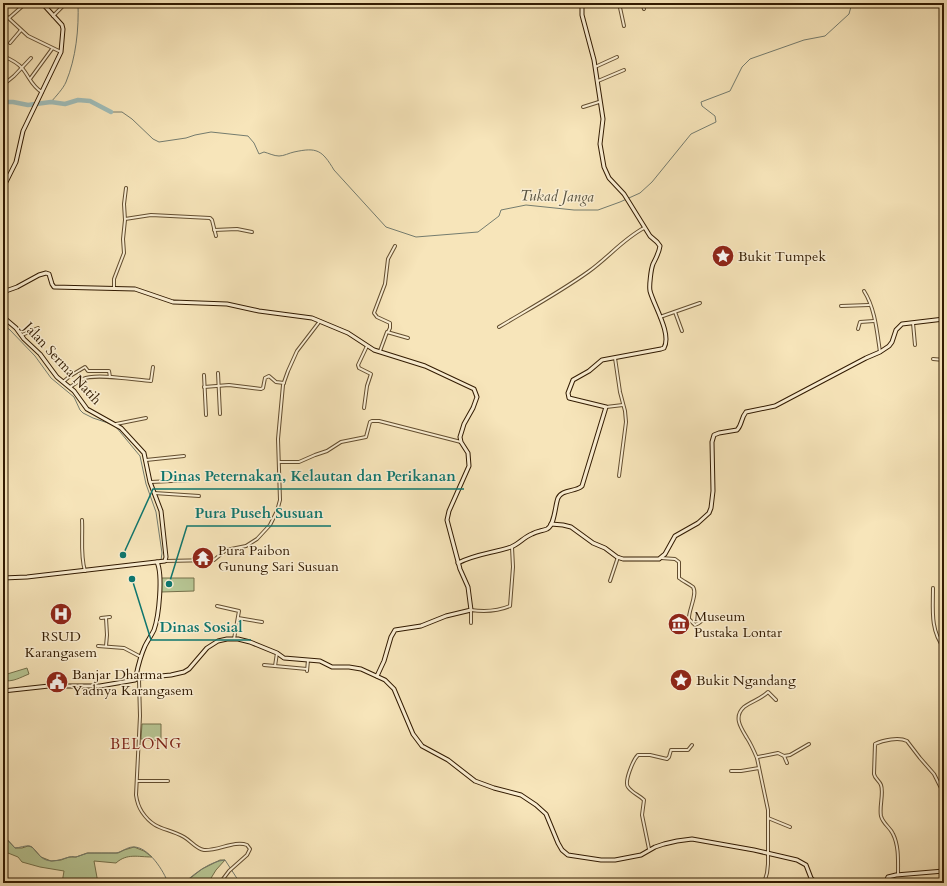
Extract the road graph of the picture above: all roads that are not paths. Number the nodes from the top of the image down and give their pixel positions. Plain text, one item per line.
1 (26, 3) edge
2 (42, 3) edge
3 (66, 3) edge
4 (582, 3) edge
5 (619, 3) edge
6 (638, 3) edge
7 (644, 9) dead end
8 (3, 13) edge
9 (53, 16) junction
10 (9, 19) junction
11 (624, 26) dead end
12 (21, 30) junction
13 (10, 43) dead end
14 (52, 49) junction
15 (61, 52) junction
16 (617, 57) dead end
17 (4, 58) edge
18 (31, 58) dead end
19 (595, 67) junction
20 (22, 68) junction
21 (624, 70) dead end
22 (30, 79) junction
23 (597, 82) junction
24 (3, 85) edge
25 (42, 92) junction
26 (600, 102) junction
27 (583, 107) dead end
28 (3, 188) edge
29 (126, 188) dead end
30 (125, 219) junction
31 (644, 228) junction
32 (214, 230) junction
33 (252, 232) dead end
34 (216, 236) dead end
35 (395, 246) dead end
36 (114, 289) junction
37 (3, 292) edge
38 (864, 292) dead end
39 (700, 303) dead end
40 (870, 305) junction
41 (841, 306) dead end
42 (675, 312) junction
43 (3, 317) edge
44 (660, 317) junction
45 (944, 319) edge
46 (321, 320) junction
47 (874, 321) junction
48 (913, 322) junction
49 (499, 327) dead end
50 (38, 328) dead end
51 (858, 329) dead end
52 (682, 331) dead end
53 (388, 332) junction
54 (22, 335) junction
55 (408, 338) dead end
56 (367, 345) junction
57 (915, 345) dead end
58 (380, 352) junction
59 (880, 352) junction
60 (615, 358) junction
61 (933, 359) dead end
62 (944, 360) edge
63 (153, 367) dead end
64 (218, 373) dead end
65 (204, 375) dead end
66 (110, 378) junction
67 (63, 382) junction
68 (284, 383) junction
69 (219, 386) junction
70 (70, 387) junction
71 (204, 387) junction
72 (623, 404) junction
73 (606, 407) junction
74 (364, 408) dead end
75 (220, 414) dead end
76 (206, 415) dead end
77 (146, 418) dead end
78 (116, 424) junction
79 (461, 442) junction
80 (184, 456) dead end
81 (146, 460) junction
82 (279, 462) junction
83 (619, 476) dead end
84 (190, 480) dead end
85 (150, 482) junction
86 (154, 493) junction
87 (199, 496) dead end
88 (82, 520) dead end
89 (551, 524) junction
90 (512, 547) junction
91 (618, 557) junction
92 (661, 558) junction
93 (165, 561) junction
94 (157, 562) junction
95 (458, 563) junction
96 (160, 569) junction
97 (86, 571) junction
98 (3, 578) edge
99 (610, 581) dead end
100 (934, 588) dead end
101 (217, 606) dead end
102 (472, 610) junction
103 (110, 617) dead end
104 (101, 618) dead end
105 (106, 618) junction
106 (238, 618) junction
107 (703, 620) dead end
108 (262, 622) dead end
109 (471, 623) dead end
110 (234, 639) junction
111 (98, 646) dead end
112 (106, 646) junction
113 (944, 648) edge
114 (277, 653) junction
115 (141, 657) junction
116 (308, 660) junction
117 (264, 665) dead end
118 (275, 666) junction
119 (378, 676) junction
120 (137, 679) junction
121 (3, 691) edge
122 (776, 700) dead end
123 (809, 744) dead end
124 (692, 745) dead end
125 (784, 756) junction
126 (757, 758) junction
127 (786, 763) dead end
128 (759, 768) junction
129 (732, 771) dead end
130 (137, 781) junction
131 (168, 781) dead end
132 (944, 789) edge
133 (768, 818) junction
134 (790, 827) dead end
135 (650, 851) junction
136 (768, 853) junction
137 (944, 871) edge
138 (898, 874) junction
139 (220, 883) edge
140 (764, 883) edge
141 (816, 883) edge
142 (885, 883) edge

1 - 10 street
2 - 9 street
3 - 9 street
4 - 19 street
5 - 11 street
6 - 7 street
8 - 10 street
9 - 15 street
10 - 12 street
12 - 13 street
12 - 14 street
14 - 15 street
14 - 22 street
15 - 25 street
16 - 19 street
17 - 20 street
18 - 20 street
19 - 23 street
20 - 22 street
20 - 24 street
21 - 23 street
22 - 25 street
23 - 26 street
25 - 28 street
26 - 27 street
26 - 31 street
29 - 30 street
30 - 32 street
30 - 36 street
31 - 44 street
31 - 49 street
32 - 33 street
32 - 34 street
35 - 53 street
36 - 37 street
36 - 46 street
38 - 40 street
39 - 42 street
40 - 41 street
40 - 47 street
42 - 44 street
42 - 52 street
43 - 54 street, Jalan Serma Natih
44 - 60 street
45 - 48 street
46 - 56 street
46 - 68 street
47 - 51 street
47 - 59 street
48 - 57 street
48 - 59 street
50 - 54 street
53 - 55 street
53 - 58 street
54 - 67 street, Jalan Serma Natih
56 - 58 street
56 - 74 street
58 - 79 street
59 - 92 street
60 - 72 street
60 - 73 street
61 - 62 street
63 - 66 street
64 - 69 street
65 - 71 street
66 - 67 street
66 - 70 street
67 - 70 street, Jalan Serma Natih
68 - 69 street
68 - 82 street
69 - 71 street
69 - 75 street
70 - 78 street, Jalan Serma Natih
71 - 76 street
72 - 73 street
72 - 83 street
73 - 89 street
77 - 78 street
78 - 81 street, Jalan Serma Natih
79 - 82 street
79 - 95 street
80 - 81 street
81 - 85 street, Jalan Serma Natih
82 - 93 street
84 - 85 street
85 - 86 street, Jalan Serma Natih
86 - 87 street
86 - 93 street, Jalan Serma Natih
88 - 97 street
89 - 90 street
89 - 91 street
90 - 95 street
90 - 102 street
91 - 92 street
91 - 99 street
92 - 107 street
93 - 94 street
93 - 96 street
94 - 96 street
94 - 97 street
95 - 102 street
96 - 115 street
97 - 98 street
100 - 113 street
101 - 106 street
102 - 109 street
102 - 119 street
103 - 105 street
104 - 105 street
105 - 112 street
106 - 108 street
106 - 110 street
110 - 114 street
110 - 120 street
111 - 112 street
112 - 115 street
114 - 116 street
114 - 118 street
115 - 120 street
116 - 118 street
116 - 119 street
117 - 118 street
119 - 135 street
120 - 121 street
120 - 130 street
122 - 126 street
123 - 125 street
124 - 135 street
125 - 126 street
125 - 127 street
126 - 128 street
128 - 129 street
128 - 133 street
130 - 131 street
130 - 139 street
132 - 138 street
133 - 134 street
133 - 136 street
135 - 136 street
136 - 140 street
136 - 141 street
137 - 138 street
138 - 142 street

